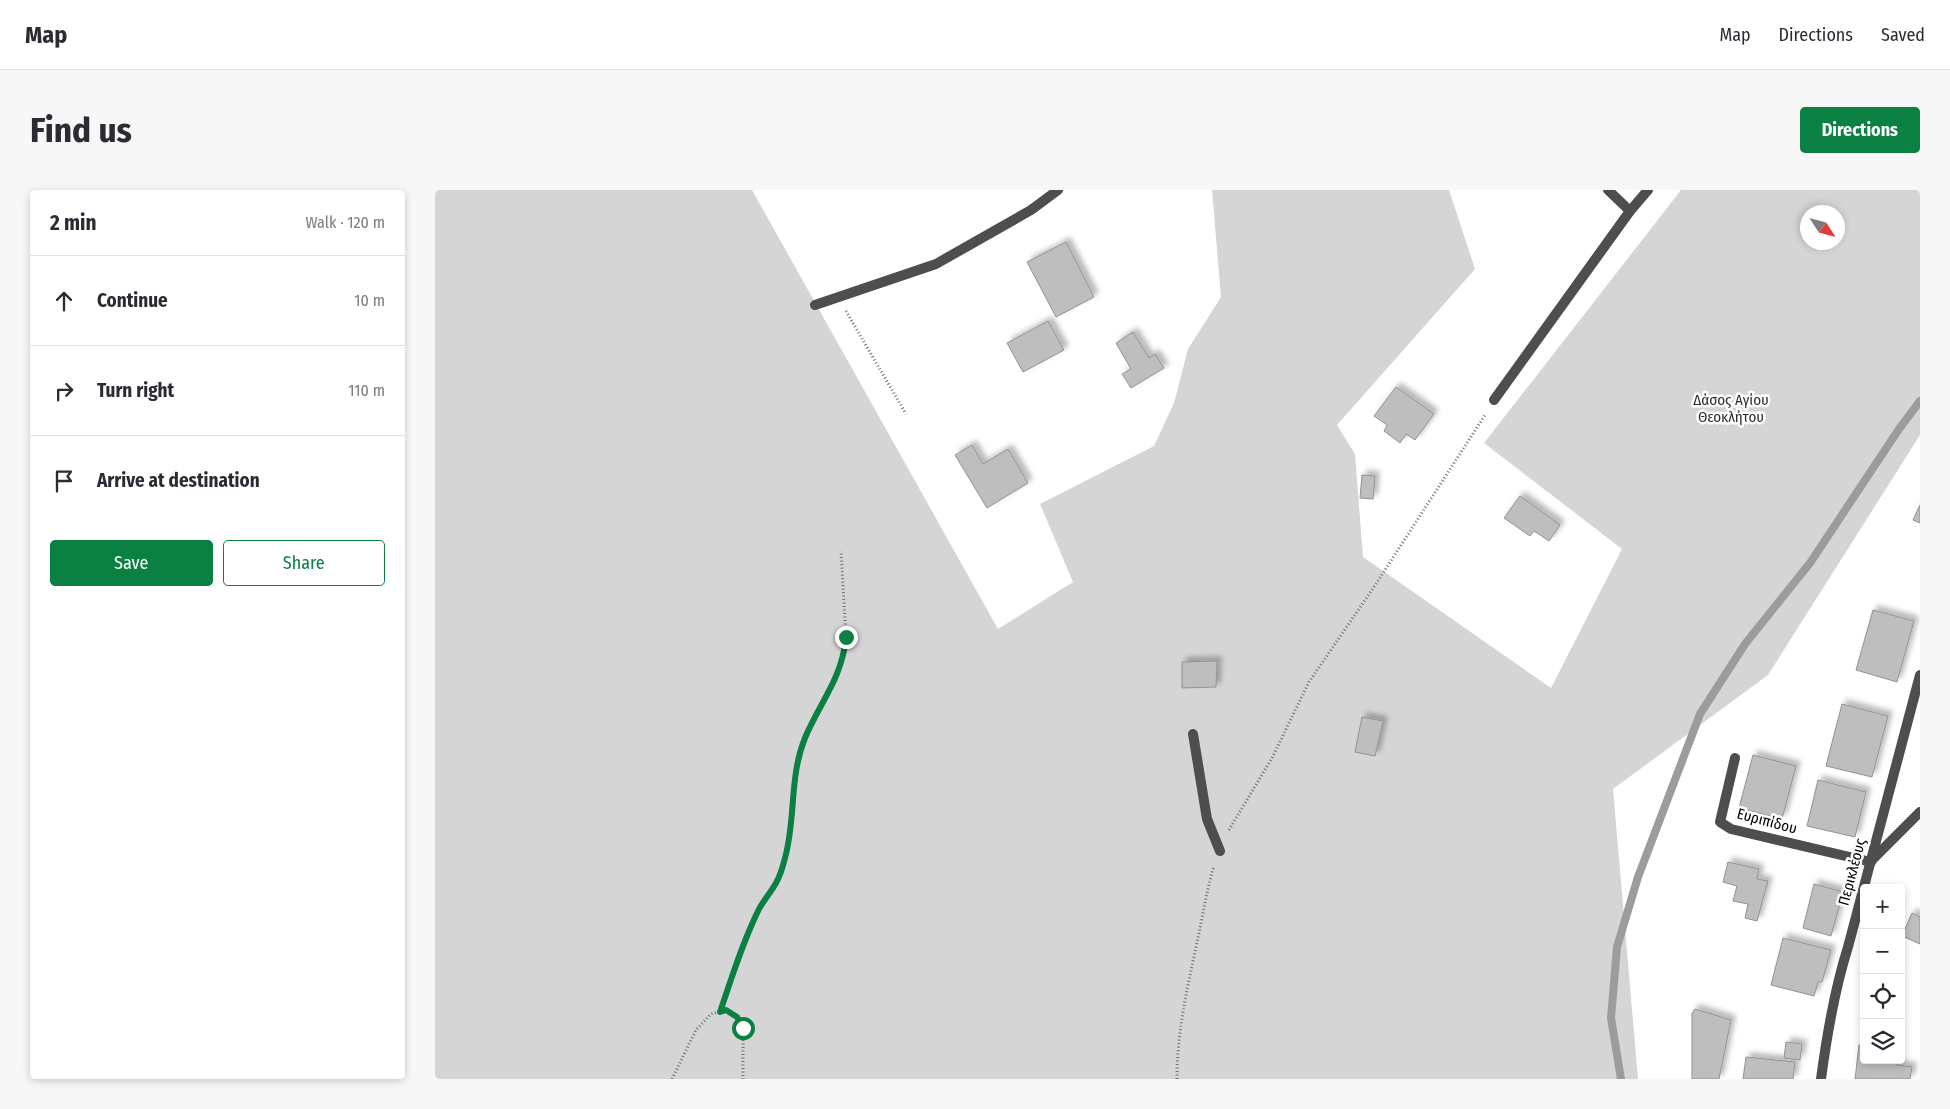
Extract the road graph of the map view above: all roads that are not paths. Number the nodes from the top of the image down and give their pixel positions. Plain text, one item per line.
1 (1058, 190) edge
2 (1608, 190) edge
3 (1648, 190) edge
4 (1630, 211) junction
5 (815, 305) dead end
6 (1494, 400) road end
7 (1920, 675) edge
8 (1193, 734) dead end
9 (1735, 758) dead end
10 (1920, 812) edge
11 (1220, 851) road end
12 (1871, 862) junction
13 (1821, 1079) edge

1 - 5 street
2 - 4 street
3 - 4 street
4 - 6 street
7 - 12 street, Περικλέους
8 - 11 street
9 - 12 street, Ευριπίδου
10 - 12 street
12 - 13 street, Περικλέους

